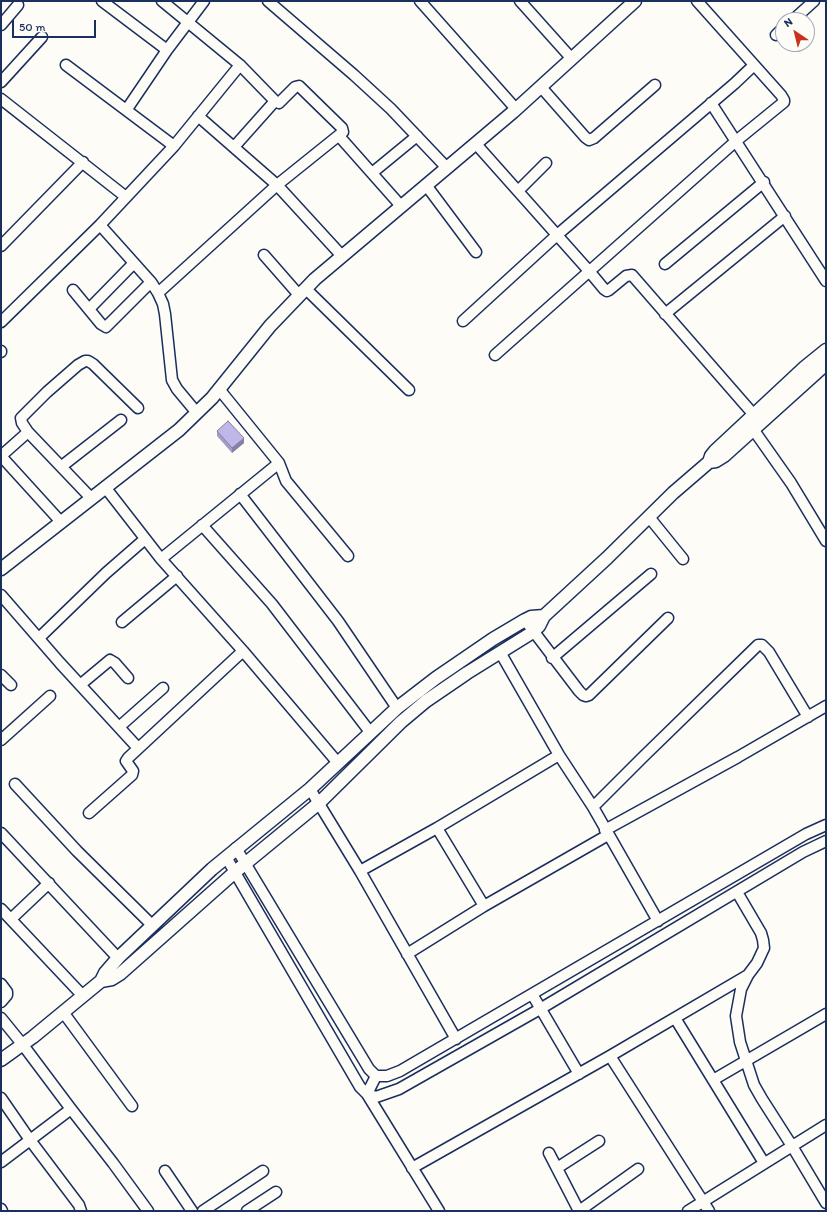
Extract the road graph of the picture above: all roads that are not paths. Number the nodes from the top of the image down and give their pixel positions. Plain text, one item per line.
1 (102, 1) edge
2 (162, 1) edge
3 (204, 1) edge
4 (268, 1) edge
5 (420, 1) edge
6 (520, 1) edge
7 (697, 1) edge
8 (814, 1) edge
9 (629, 3) edge
10 (18, 5) dead end
11 (802, 12) edge
12 (189, 22) junction
13 (1, 25) edge
14 (42, 37) dead end
15 (167, 50) junction
16 (572, 59) junction
17 (66, 65) dead end
18 (240, 65) junction
19 (754, 65) junction
20 (1, 82) edge
21 (655, 85) dead end
22 (541, 87) junction
23 (1, 98) edge
24 (275, 100) junction
25 (711, 103) junction
26 (516, 109) junction
27 (127, 110) junction
28 (198, 116) junction
29 (339, 136) junction
30 (417, 136) junction
31 (736, 141) junction
32 (476, 144) junction
33 (174, 146) junction
34 (234, 147) junction
35 (83, 162) junction
36 (546, 163) dead end
37 (447, 168) junction
38 (372, 173) junction
39 (764, 182) junction
40 (277, 184) junction
41 (426, 185) junction
42 (518, 191) junction
43 (126, 197) junction
44 (401, 206) junction
45 (785, 216) junction
46 (100, 225) junction
47 (557, 235) junction
48 (1, 246) edge
49 (476, 252) dead end
50 (264, 255) dead end
51 (342, 256) junction
52 (134, 263) junction
53 (665, 264) dead end
54 (589, 271) junction
55 (826, 280) edge
56 (151, 282) junction
57 (73, 290) dead end
58 (302, 292) junction
59 (158, 293) junction
60 (89, 309) junction
61 (665, 314) junction
62 (463, 320) dead end
63 (1, 322) edge
64 (826, 350) edge
65 (495, 354) dead end
66 (826, 364) edge
67 (219, 389) junction
68 (409, 390) dead end
69 (138, 408) dead end
70 (197, 413) junction
71 (754, 415) junction
72 (121, 420) dead end
73 (753, 429) junction
74 (28, 432) junction
75 (1, 456) edge
76 (709, 462) junction
77 (278, 463) junction
78 (62, 466) junction
79 (105, 487) junction
80 (240, 494) junction
81 (91, 498) junction
82 (649, 517) junction
83 (61, 522) junction
84 (202, 525) junction
85 (145, 539) junction
86 (826, 541) edge
87 (348, 556) dead end
88 (161, 558) junction
89 (683, 559) dead end
90 (2, 567) edge
91 (651, 574) dead end
92 (177, 576) junction
93 (1, 595) edge
94 (544, 616) junction
95 (668, 618) dead end
96 (525, 620) junction
97 (122, 622) dead end
98 (533, 632) junction
99 (39, 638) junction
100 (243, 651) junction
101 (500, 652) junction
102 (552, 658) junction
103 (460, 662) junction
104 (466, 673) junction
105 (1, 675) edge
106 (128, 678) dead end
107 (436, 678) junction
108 (80, 685) junction
109 (11, 686) dead end
110 (163, 688) dead end
111 (443, 689) junction
112 (50, 696) dead end
113 (826, 706) edge
114 (397, 708) junction
115 (808, 717) junction
116 (119, 727) junction
117 (370, 732) junction
118 (1, 740) edge
119 (138, 748) junction
120 (559, 755) junction
121 (338, 763) junction
122 (15, 784) dead end
123 (310, 789) junction
124 (319, 803) junction
125 (593, 808) junction
126 (89, 813) dead end
127 (826, 825) edge
128 (437, 828) junction
129 (1, 833) edge
130 (607, 833) junction
131 (826, 841) edge
132 (236, 848) junction
133 (226, 857) junction
134 (245, 863) junction
135 (360, 871) junction
136 (234, 872) junction
137 (49, 883) junction
138 (737, 892) junction
139 (484, 906) junction
140 (1, 909) edge
141 (11, 919) junction
142 (658, 921) junction
143 (152, 925) junction
144 (407, 954) junction
145 (118, 958) junction
146 (748, 975) junction
147 (101, 981) junction
148 (1, 984) edge
149 (532, 994) junction
150 (82, 996) junction
151 (1, 1002) edge
152 (540, 1009) junction
153 (63, 1012) junction
154 (826, 1014) edge
155 (1, 1018) edge
156 (675, 1018) junction
157 (456, 1039) junction
158 (23, 1045) junction
159 (610, 1056) junction
160 (1, 1060) edge
161 (745, 1060) junction
162 (578, 1074) junction
163 (376, 1076) junction
164 (713, 1080) junction
165 (367, 1094) junction
166 (1, 1098) edge
167 (132, 1106) dead end
168 (71, 1109) junction
169 (826, 1125) edge
170 (30, 1140) junction
171 (599, 1141) dead end
172 (792, 1146) junction
173 (549, 1153) dead end
174 (1, 1162) edge
175 (764, 1164) junction
176 (412, 1168) junction
177 (557, 1168) junction
178 (638, 1169) dead end
179 (165, 1171) dead end
180 (263, 1171) dead end
181 (276, 1192) dead end
182 (703, 1202) junction
183 (826, 1203) edge
184 (81, 1211) edge
185 (148, 1211) edge
186 (192, 1211) edge
187 (203, 1211) edge
188 (247, 1211) edge
189 (439, 1211) edge
190 (579, 1211) edge
191 (688, 1211) edge
192 (709, 1211) edge

1 - 15 street
2 - 12 street
3 - 12 street
4 - 30 street
5 - 26 street
6 - 16 street
7 - 19 street
8 - 11 street
9 - 16 street
10 - 13 street
12 - 15 street
12 - 18 street
14 - 20 street
15 - 27 street
16 - 22 street
17 - 27 street
18 - 24 street
18 - 28 street
19 - 25 street
19 - 31 street
21 - 22 street
22 - 26 street
23 - 35 street
24 - 29 street
24 - 34 street
25 - 31 street
25 - 47 street
26 - 32 street
27 - 33 street
28 - 33 street
28 - 34 street
29 - 38 street
29 - 40 street
30 - 37 street
30 - 38 street
31 - 39 street
31 - 54 street
32 - 37 street
32 - 42 street
33 - 43 street
34 - 40 street
35 - 43 street
35 - 48 street
36 - 42 street
37 - 41 street
38 - 44 street
39 - 45 street
39 - 53 street
40 - 51 street
40 - 59 street
41 - 44 street
41 - 49 street
42 - 47 street
43 - 46 street
44 - 51 street
45 - 55 street
45 - 61 street
46 - 52 street
46 - 63 street
47 - 54 street
47 - 62 street
50 - 58 street
51 - 58 street
52 - 56 street
52 - 60 street
54 - 61 street
54 - 65 street
56 - 59 street
56 - 60 street
57 - 60 street
58 - 67 street
58 - 68 street
59 - 70 street
61 - 71 street
64 - 71 street
66 - 73 street
67 - 70 street
67 - 77 street
69 - 74 street
70 - 79 street
71 - 76 street
72 - 78 street
73 - 76 street
73 - 86 street
74 - 75 street
74 - 78 street
75 - 83 street
76 - 82 street
77 - 80 street
77 - 87 street
78 - 81 street
79 - 81 street
79 - 85 street
80 - 84 street
80 - 114 street
81 - 83 street
82 - 89 street
82 - 94 street
83 - 90 street
84 - 88 street
84 - 117 street
85 - 88 street
85 - 99 street
88 - 92 street
91 - 102 street
92 - 97 street
92 - 100 street
93 - 99 street
94 - 96 street
94 - 98 street
95 - 102 street
96 - 98 street
96 - 103 street
98 - 101 street
98 - 102 street
99 - 108 street
100 - 119 street
100 - 121 street
101 - 104 street
101 - 120 street
103 - 104 street
103 - 107 street
104 - 111 street
105 - 109 street
106 - 108 street
107 - 111 street
107 - 114 street
108 - 116 street
110 - 116 street
111 - 124 street
112 - 118 street
113 - 115 street
114 - 117 street
115 - 125 street
115 - 130 street
116 - 119 street
117 - 121 street
119 - 126 street
120 - 125 street
120 - 128 street
121 - 123 street
122 - 143 street
123 - 124 street
123 - 132 street
124 - 134 street
124 - 135 street
125 - 130 street
127 - 142 street
128 - 135 street
128 - 139 street
129 - 137 street
130 - 139 street
130 - 142 street
131 - 138 street
132 - 133 street
132 - 134 street
133 - 136 street
133 - 143 street
134 - 136 street
134 - 163 street
135 - 144 street
136 - 147 street
136 - 165 street
137 - 141 street
137 - 145 street
138 - 146 street
138 - 152 street
139 - 144 street
140 - 141 street
141 - 150 street
142 - 149 street
143 - 145 street
144 - 157 street
145 - 147 street
146 - 156 street
146 - 161 street
147 - 150 street
148 - 151 street
149 - 152 street
149 - 157 street
150 - 153 street
152 - 162 street
152 - 165 street
153 - 158 street
153 - 167 street
154 - 161 street
155 - 158 street
156 - 159 street
156 - 164 street
157 - 163 street
158 - 160 street
158 - 168 street
159 - 162 street
159 - 182 street
161 - 164 street
161 - 172 street
162 - 176 street
163 - 165 street
164 - 175 street
165 - 176 street
166 - 170 street
168 - 170 street
168 - 185 street
169 - 172 street
170 - 174 street
170 - 184 street
171 - 177 street
172 - 175 street
172 - 183 street
173 - 177 street
175 - 182 street
176 - 189 street
177 - 190 street
178 - 190 street
179 - 186 street
180 - 187 street
181 - 188 street
182 - 191 street
182 - 192 street

